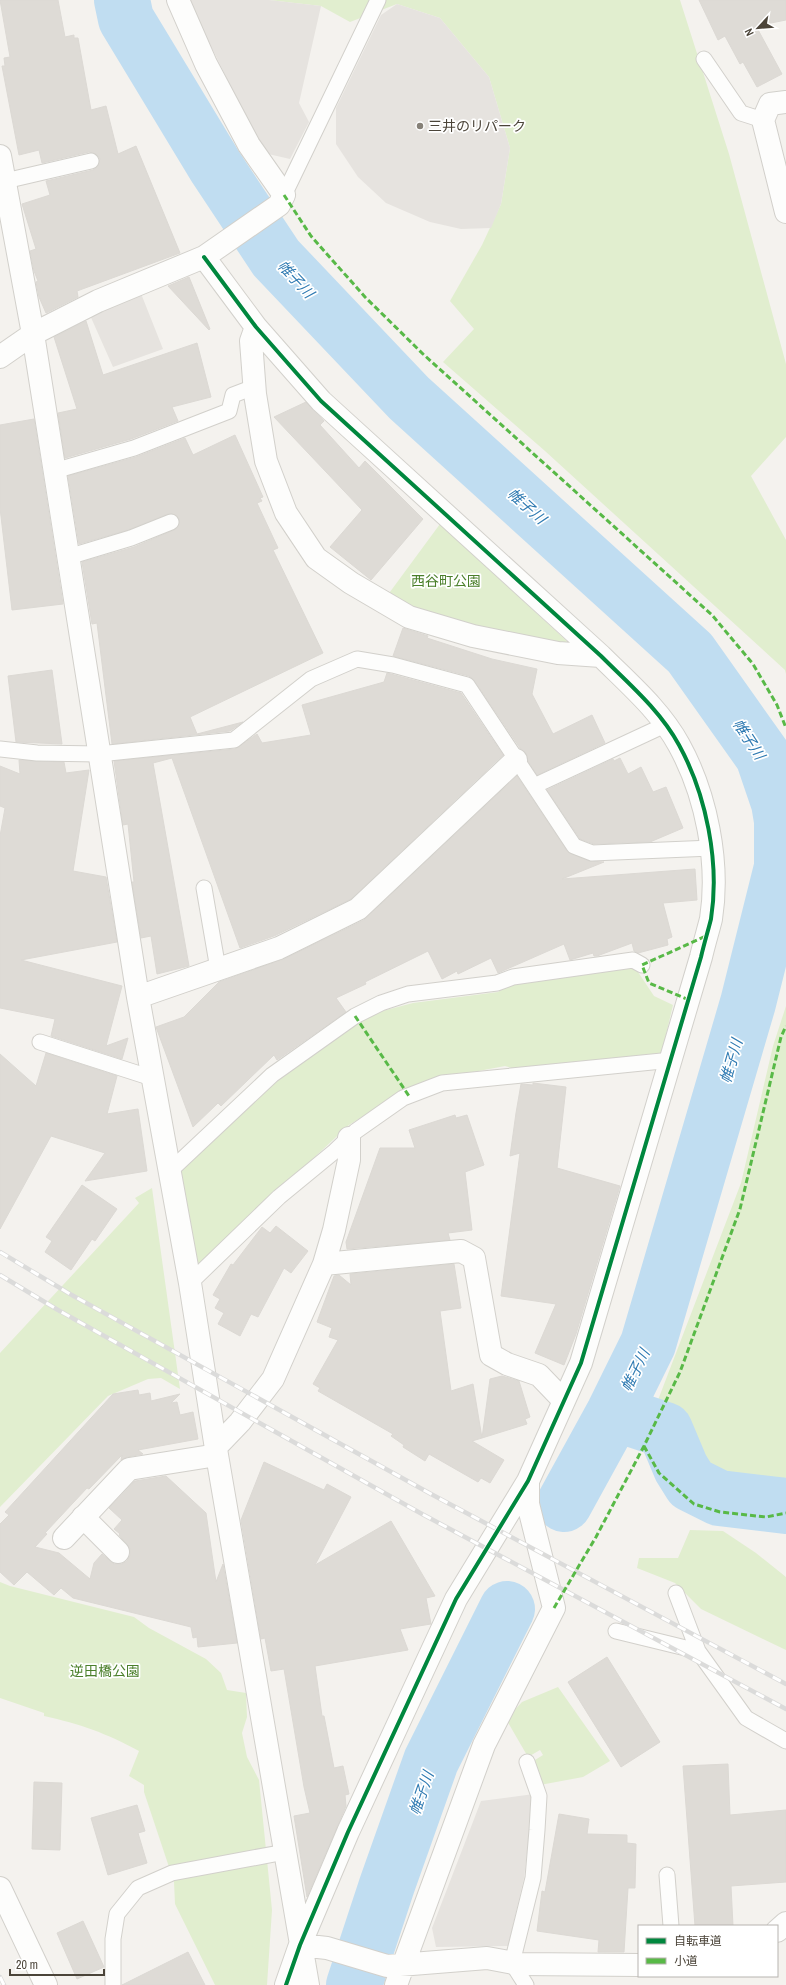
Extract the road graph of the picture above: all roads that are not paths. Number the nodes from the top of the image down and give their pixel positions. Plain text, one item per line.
1 (178, 0) edge
2 (378, 0) edge
3 (704, 58) dead end
4 (786, 102) edge
5 (763, 120) junction
6 (91, 161) dead end
7 (1, 165) edge
8 (282, 200) junction
9 (786, 212) edge
10 (212, 252) junction
11 (256, 327) junction
12 (33, 334) junction
13 (0, 357) edge
14 (254, 387) junction
15 (54, 471) junction
16 (171, 522) dead end
17 (68, 557) junction
18 (601, 656) junction
19 (664, 725) junction
20 (0, 749) edge
21 (99, 754) junction
22 (516, 760) junction
23 (534, 786) junction
24 (712, 848) junction
25 (204, 888) dead end
26 (642, 965) dead end
27 (218, 969) junction
28 (138, 997) junction
29 (40, 1042) dead end
30 (672, 1060) junction
31 (152, 1078) junction
32 (349, 1138) junction
33 (171, 1170) junction
34 (324, 1264) junction
35 (190, 1283) junction
36 (564, 1401) junction
37 (217, 1451) junction
38 (528, 1481) junction
39 (83, 1517) junction
40 (64, 1538) dead end
41 (118, 1552) dead end
42 (676, 1593) dead end
43 (616, 1631) dead end
44 (698, 1650) junction
45 (785, 1739) edge
46 (527, 1762) dead end
47 (285, 1852) junction
48 (667, 1875) dead end
49 (0, 1888) edge
50 (786, 1923) edge
51 (671, 1925) edge
52 (778, 1930) edge
53 (300, 1945) junction
54 (512, 1963) junction
55 (638, 1965) edge
56 (396, 1972) edge
57 (46, 1985) edge
58 (113, 1985) edge
59 (286, 1985) edge
60 (308, 1985) edge
61 (526, 1985) edge

1 - 8 street
2 - 8 lane
3 - 5 lane
4 - 5 street
5 - 9 street
6 - 7 lane
7 - 12 street
8 - 10 street
10 - 11 street
10 - 12 street
11 - 14 street
11 - 18 street
12 - 13 street
12 - 15 street
14 - 15 lane
14 - 18 street
15 - 17 street
16 - 17 lane
17 - 21 street
18 - 19 street
19 - 23 lane
19 - 24 street
20 - 21 lane
21 - 22 lane
21 - 28 street
22 - 23 lane
22 - 27 street
23 - 24 lane
24 - 30 street
25 - 27 lane
26 - 33 lane
27 - 28 street
28 - 31 street
29 - 31 lane
30 - 32 lane
30 - 36 street
31 - 33 street
32 - 34 street
32 - 35 lane
33 - 35 street
34 - 36 street
34 - 37 street
35 - 37 street
36 - 38 street
37 - 39 street
37 - 47 street
38 - 53 street
38 - 56 street
39 - 40 street
39 - 41 street
42 - 44 lane
43 - 44 lane
44 - 45 lane
46 - 54 lane
47 - 53 street
47 - 58 lane
48 - 51 lane
49 - 57 street
50 - 52 street
53 - 56 street
53 - 59 street
53 - 60 street
54 - 55 street
54 - 56 street
54 - 61 lane

